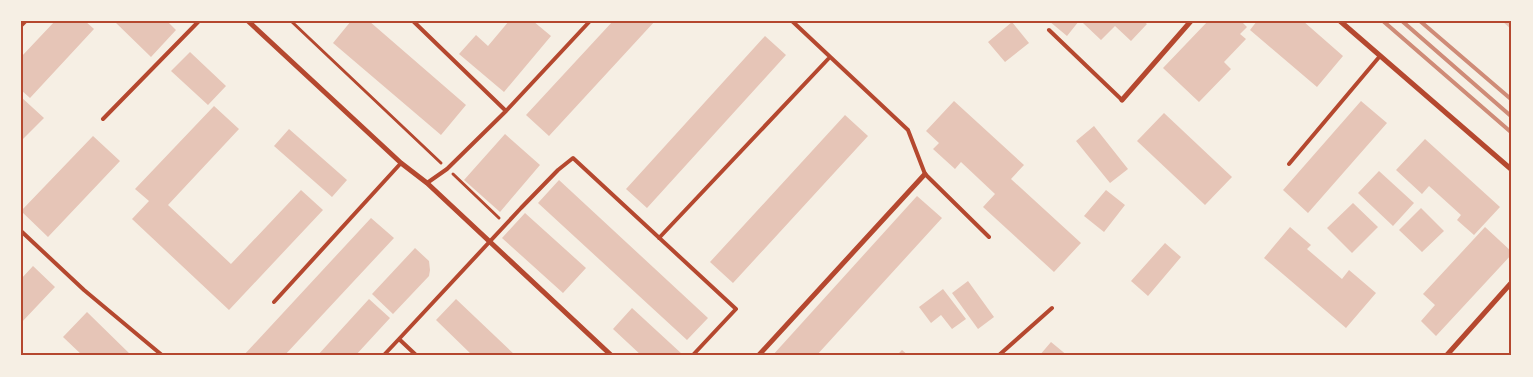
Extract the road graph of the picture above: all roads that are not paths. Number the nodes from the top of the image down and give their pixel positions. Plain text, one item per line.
1 (25, 21) edge
2 (199, 21) edge
3 (248, 21) edge
4 (414, 21) edge
5 (590, 21) edge
6 (792, 21) edge
7 (1191, 21) edge
8 (1340, 21) edge
9 (21, 25) edge
10 (1049, 30) dead end
11 (1380, 56) junction
12 (830, 57) junction
13 (1122, 100) joint
14 (506, 111) junction
15 (103, 119) dead end
16 (402, 162) junction
17 (1289, 164) dead end
18 (1512, 170) edge
19 (925, 174) junction
20 (427, 183) junction
21 (21, 231) edge
22 (989, 237) dead end
23 (660, 238) junction
24 (489, 242) junction
25 (1512, 282) edge
26 (274, 302) dead end
27 (1052, 308) dead end
28 (399, 339) junction
29 (163, 356) edge
30 (383, 356) edge
31 (417, 356) edge
32 (612, 356) edge
33 (692, 356) edge
34 (758, 356) edge
35 (998, 356) edge
36 (1446, 356) edge

1 - 9 street
2 - 15 lane
3 - 16 street
4 - 14 lane
5 - 14 lane
6 - 12 lane
7 - 13 street
8 - 11 street
10 - 13 lane
11 - 17 lane
11 - 18 street
12 - 19 lane
12 - 23 lane
14 - 20 lane
16 - 20 street
16 - 26 lane
19 - 22 lane
19 - 34 street
20 - 24 street
21 - 29 lane
23 - 24 lane
23 - 33 lane
24 - 28 lane
24 - 32 street
25 - 36 street
27 - 35 lane
28 - 30 lane
28 - 31 lane

